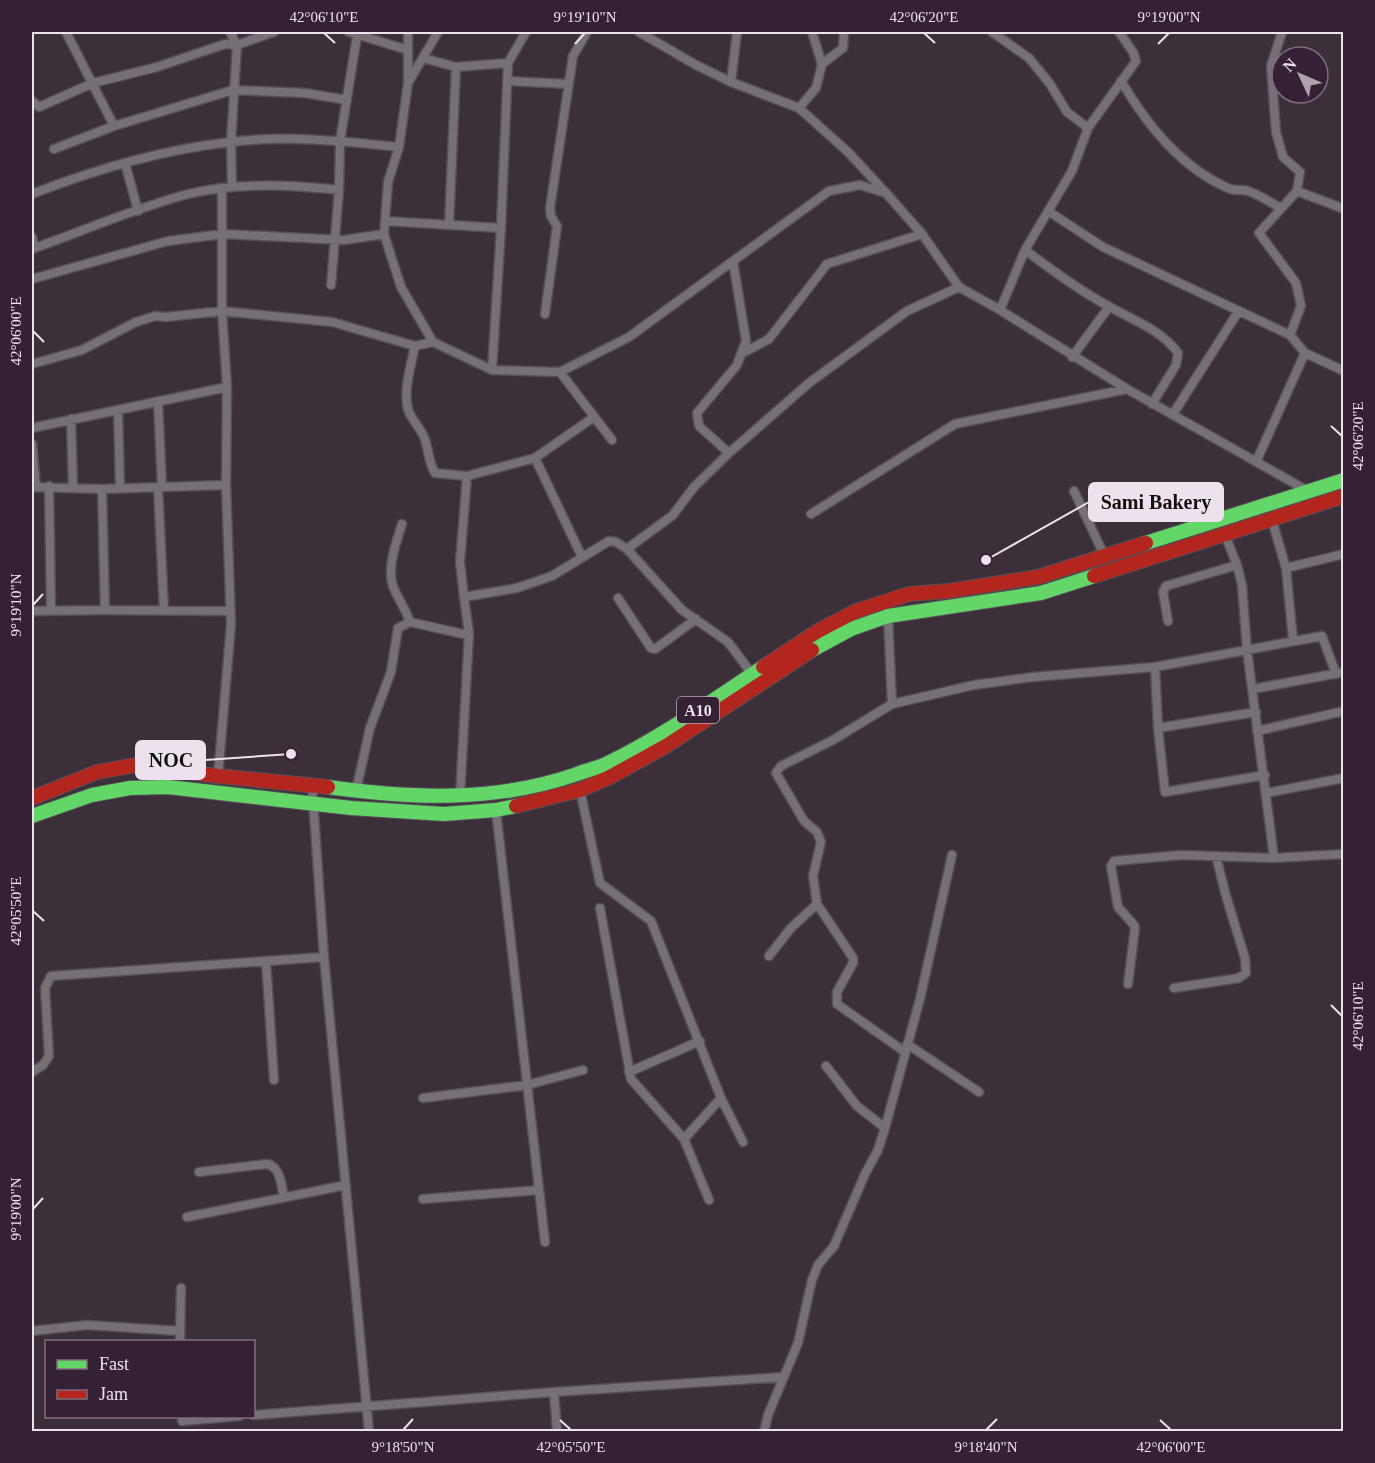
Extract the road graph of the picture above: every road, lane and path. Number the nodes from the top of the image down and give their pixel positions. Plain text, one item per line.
1 (66, 32) edge
2 (230, 32) edge
3 (274, 32) edge
4 (408, 32) edge
5 (438, 32) edge
6 (526, 32) edge
7 (587, 32) edge
8 (641, 32) edge
9 (737, 32) edge
10 (812, 32) edge
11 (844, 32) edge
12 (992, 32) edge
13 (1119, 32) edge
14 (1282, 32) edge
15 (353, 34) edge
16 (237, 45) junction
17 (408, 50) junction
18 (423, 58) junction
19 (508, 63) junction
20 (822, 64) junction
21 (456, 67) junction
22 (507, 81) junction
23 (1121, 81) junction
24 (731, 82) junction
25 (93, 83) junction
26 (408, 83) junction
27 (569, 84) junction
28 (233, 90) junction
29 (347, 100) junction
30 (32, 101) edge
31 (799, 108) junction
32 (114, 126) junction
33 (1088, 128) junction
34 (340, 141) junction
35 (231, 142) junction
36 (399, 147) junction
37 (54, 149) dead end
38 (125, 163) junction
39 (227, 188) junction
40 (339, 190) junction
41 (1297, 191) junction
42 (886, 193) junction
43 (32, 194) edge
44 (1281, 208) junction
45 (1343, 208) edge
46 (138, 211) junction
47 (1048, 211) junction
48 (385, 221) junction
49 (449, 225) junction
50 (501, 228) junction
51 (223, 234) junction
52 (384, 234) junction
53 (922, 234) junction
54 (32, 237) edge
55 (334, 239) junction
56 (33, 248) edge
57 (1025, 250) junction
58 (733, 261) junction
59 (32, 279) edge
60 (331, 285) dead end
61 (959, 287) junction
62 (1109, 307) junction
63 (1000, 310) junction
64 (222, 311) junction
65 (1238, 312) junction
66 (545, 314) dead end
67 (1290, 334) junction
68 (433, 342) junction
69 (415, 346) junction
70 (1305, 353) junction
71 (741, 354) junction
72 (1072, 357) junction
73 (32, 364) edge
74 (492, 370) junction
75 (1344, 371) edge
76 (560, 372) junction
77 (227, 387) junction
78 (1127, 389) junction
79 (158, 402) junction
80 (1152, 404) junction
81 (118, 410) junction
82 (1173, 414) junction
83 (594, 417) junction
84 (71, 419) junction
85 (32, 428) edge
86 (612, 440) dead end
87 (32, 444) edge
88 (729, 453) junction
89 (535, 458) junction
90 (1256, 462) junction
91 (467, 476) junction
92 (1344, 480) edge
93 (226, 485) junction
94 (48, 486) junction
95 (34, 487) edge
96 (73, 487) junction
97 (160, 487) junction
98 (120, 488) junction
99 (102, 489) junction
100 (1074, 491) dead end
101 (1308, 491) junction
102 (1344, 496) edge
103 (1268, 504) junction
104 (811, 514) dead end
105 (1271, 519) junction
106 (402, 524) dead end
107 (1225, 535) junction
108 (627, 549) junction
109 (1344, 554) edge
110 (582, 557) junction
111 (1105, 557) junction
112 (1237, 565) junction
113 (1286, 568) junction
114 (464, 597) junction
115 (618, 598) dead end
116 (51, 610) junction
117 (105, 610) junction
118 (164, 610) junction
119 (32, 611) edge
120 (230, 611) junction
121 (888, 616) junction
122 (696, 619) junction
123 (1168, 621) dead end
124 (410, 622) junction
125 (469, 633) junction
126 (1293, 640) junction
127 (1247, 650) junction
128 (1155, 668) junction
129 (1340, 673) edge
130 (752, 674) junction
131 (1253, 688) junction
132 (892, 704) junction
133 (1344, 711) edge
134 (1256, 712) junction
135 (1158, 728) junction
136 (1257, 731) junction
137 (662, 740) junction
138 (1264, 775) junction
139 (218, 776) junction
140 (1344, 778) edge
141 (312, 784) junction
142 (580, 790) junction
143 (356, 791) junction
144 (1266, 793) junction
145 (460, 796) junction
146 (32, 798) edge
147 (314, 803) junction
148 (496, 810) junction
149 (32, 816) edge
150 (1344, 854) edge
151 (952, 855) dead end
152 (1216, 856) junction
153 (1274, 858) junction
154 (817, 904) junction
155 (600, 908) dead end
156 (769, 956) dead end
157 (324, 957) junction
158 (266, 961) junction
159 (1128, 984) dead end
160 (1174, 988) dead end
161 (700, 1041) junction
162 (906, 1048) junction
163 (826, 1066) dead end
164 (583, 1070) dead end
165 (32, 1072) edge
166 (628, 1072) junction
167 (273, 1080) dead end
168 (527, 1085) junction
169 (979, 1092) dead end
170 (423, 1098) dead end
171 (721, 1098) junction
172 (885, 1128) junction
173 (684, 1139) junction
174 (743, 1142) dead end
175 (199, 1172) dead end
176 (346, 1185) junction
177 (539, 1190) junction
178 (284, 1197) junction
179 (423, 1199) dead end
180 (709, 1200) dead end
181 (187, 1216) dead end
182 (545, 1242) dead end
183 (181, 1288) dead end
184 (32, 1331) edge
185 (180, 1331) junction
186 (180, 1340) edge
187 (783, 1377) junction
188 (554, 1392) junction
189 (367, 1406) junction
190 (255, 1415) edge
191 (201, 1418) edge
192 (182, 1419) edge
193 (183, 1431) edge
194 (369, 1431) edge
195 (557, 1431) edge
196 (764, 1431) edge

1 - 25 street
2 - 16 street
3 - 16 street
4 - 17 street
5 - 18 street
6 - 19 street
7 - 27 street
8 - 24 street
9 - 24 street
10 - 20 street
11 - 20 street
12 - 33 street
13 - 23 street
14 - 41 street
15 - 17 street
15 - 29 street
16 - 25 street
16 - 28 street
17 - 26 street
18 - 21 street
18 - 26 street
19 - 21 street
19 - 22 street
20 - 31 street
21 - 49 street
22 - 27 street
22 - 50 street
23 - 33 street
23 - 44 street
24 - 31 street
25 - 30 street
25 - 32 street
26 - 36 street
27 - 66 street
28 - 29 street
28 - 32 street
28 - 35 street
29 - 34 street
31 - 42 street
32 - 37 street
33 - 47 street
34 - 35 street
34 - 36 street
34 - 40 street
35 - 38 street
35 - 39 street
36 - 48 street
38 - 43 street
38 - 46 street
39 - 40 street
39 - 46 street
39 - 51 street
40 - 55 street
41 - 44 street
41 - 45 street
42 - 53 street
42 - 58 street
44 - 67 street
46 - 56 street
47 - 57 street
47 - 65 street
48 - 49 street
48 - 52 street
49 - 50 street
50 - 74 street
51 - 55 street
51 - 59 street
51 - 64 street
52 - 55 street
52 - 68 street
53 - 61 street
53 - 71 street
54 - 56 street
55 - 60 street
57 - 62 street
57 - 63 street
58 - 71 street
58 - 76 street
61 - 63 street
61 - 88 street
62 - 72 street
62 - 80 street
63 - 72 street
64 - 69 street
64 - 73 street
64 - 77 street
65 - 67 street
65 - 82 street
67 - 70 street
68 - 69 street
68 - 74 street
69 - 91 street
70 - 75 street
70 - 90 street
71 - 88 street
72 - 78 street
74 - 76 street
76 - 83 street
77 - 79 street
77 - 93 street
78 - 80 street
78 - 104 street
79 - 81 street
79 - 97 street
80 - 82 street
81 - 84 street
81 - 98 street
82 - 90 street
83 - 86 street
83 - 89 street
84 - 85 street
84 - 96 street
87 - 95 street
88 - 108 street
89 - 91 street
89 - 110 street
90 - 101 street
91 - 114 street
92 - 101 highway, A10
93 - 97 street
93 - 120 street
94 - 95 street
94 - 96 street
94 - 116 street
96 - 99 street
97 - 98 street
97 - 118 street
98 - 99 street
99 - 117 street
100 - 111 street
101 - 103 highway, A10
102 - 105 highway, A10
103 - 105 street
103 - 111 highway, A10
105 - 107 highway, A10
105 - 113 street
106 - 124 street
107 - 112 street
107 - 121 highway, A10
108 - 110 street
108 - 122 street
109 - 113 street
110 - 114 street
111 - 130 highway, A10
112 - 123 street
112 - 127 street
113 - 126 street
114 - 125 street
115 - 122 street
116 - 117 street
116 - 119 street
117 - 118 street
118 - 120 street
120 - 139 street
121 - 132 street
121 - 137 highway, A10
122 - 130 street
124 - 125 street
124 - 143 street
125 - 145 street
126 - 127 street
126 - 129 street
127 - 128 street
127 - 131 street
128 - 132 street
128 - 135 street
129 - 131 street
130 - 137 highway, A10
131 - 134 street
132 - 154 street
133 - 136 street
134 - 135 street
134 - 136 street
135 - 138 street
136 - 138 street
137 - 142 highway, A10
137 - 145 highway, A10
138 - 144 street
139 - 141 highway, A10
139 - 146 highway, A10
140 - 144 street
141 - 143 highway, A10
141 - 147 street
142 - 148 highway, A10
142 - 161 street
143 - 145 highway, A10
144 - 153 street
147 - 148 highway, A10
147 - 149 highway, A10
147 - 157 street
148 - 168 street
150 - 153 street
151 - 162 street
152 - 153 street
152 - 159 street
152 - 160 street
154 - 156 street
154 - 162 street
155 - 166 street
157 - 158 street
157 - 176 street
158 - 165 street
158 - 167 street
161 - 166 street
161 - 171 street
162 - 169 street
162 - 172 street
163 - 172 street
164 - 168 street
166 - 173 street
168 - 170 street
168 - 177 street
171 - 173 street
171 - 174 street
172 - 187 street
173 - 180 street
175 - 178 street
176 - 178 street
176 - 189 street
177 - 179 street
177 - 182 street
178 - 181 street
183 - 185 street
184 - 185 street
185 - 186 street
187 - 188 street
187 - 196 street
188 - 189 street
188 - 195 street
189 - 190 street
189 - 194 street
191 - 192 street
192 - 193 street

